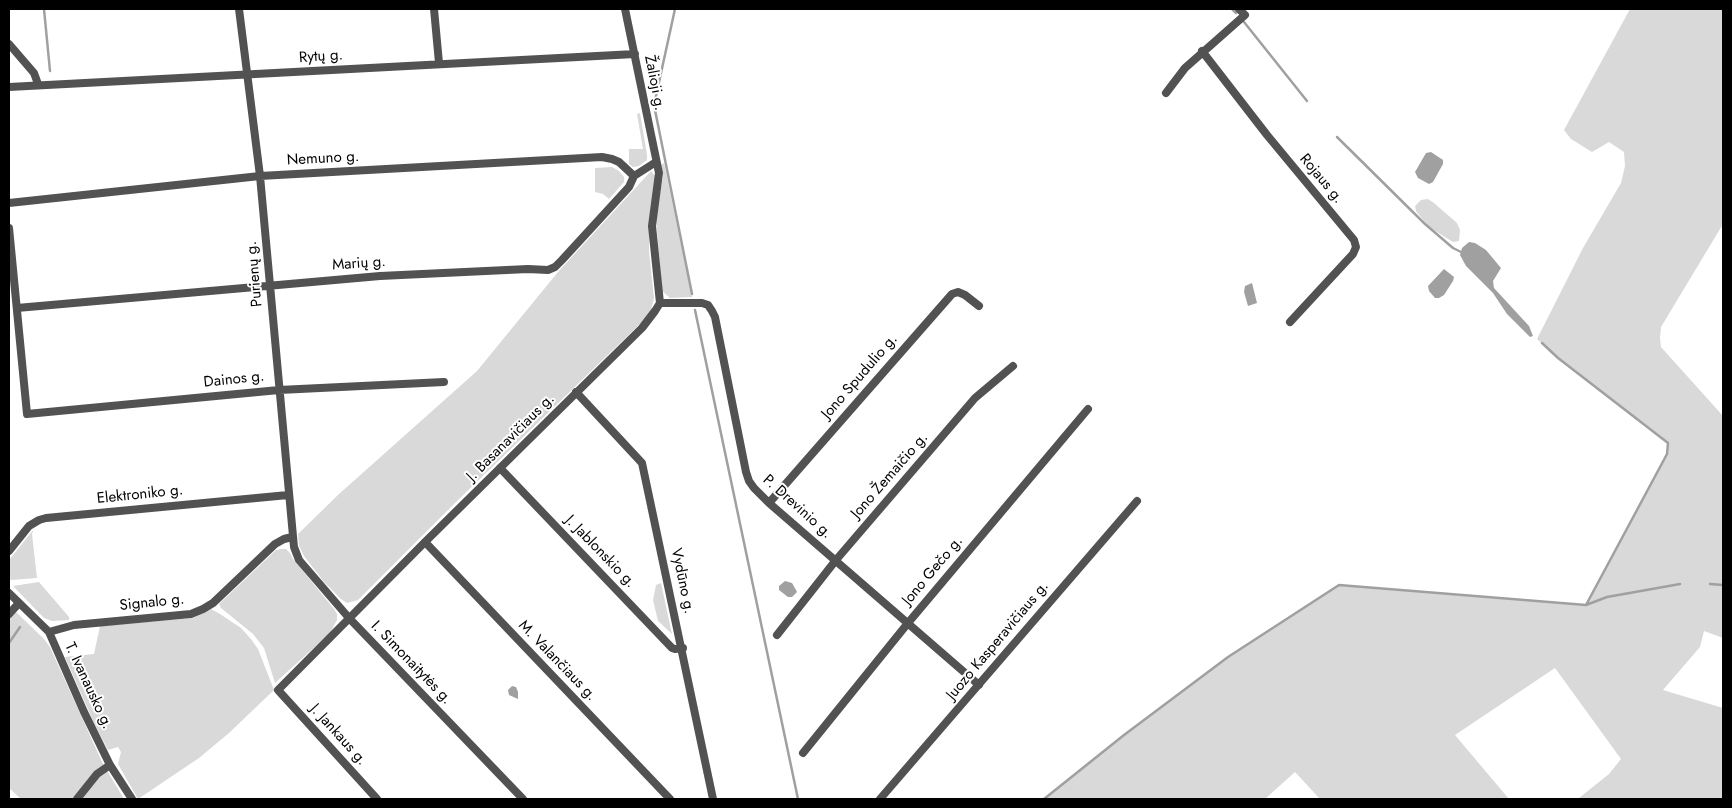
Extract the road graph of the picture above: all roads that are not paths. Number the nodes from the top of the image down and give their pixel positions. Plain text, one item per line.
1 (239, 9) edge
2 (434, 9) edge
3 (625, 9) edge
4 (1244, 11) edge
5 (9, 44) edge
6 (1202, 51) junction
7 (635, 54) junction
8 (438, 63) junction
9 (249, 75) junction
10 (38, 84) junction
11 (9, 87) edge
12 (1166, 93) dead end
13 (656, 162) junction
14 (260, 176) junction
15 (634, 176) junction
16 (9, 203) edge
17 (9, 228) edge
18 (270, 285) junction
19 (660, 302) junction
20 (979, 306) dead end
21 (18, 312) junction
22 (9, 315) edge
23 (1290, 322) dead end
24 (1013, 366) dead end
25 (444, 382) dead end
26 (279, 390) junction
27 (576, 392) junction
28 (1088, 409) dead end
29 (500, 468) junction
30 (288, 495) junction
31 (1137, 500) dead end
32 (769, 503) junction
33 (292, 537) junction
34 (425, 542) junction
35 (9, 551) edge
36 (836, 560) junction
37 (9, 593) edge
38 (19, 603) junction
39 (9, 614) edge
40 (349, 618) junction
41 (908, 623) junction
42 (48, 632) junction
43 (777, 635) dead end
44 (683, 648) junction
45 (979, 685) junction
46 (278, 690) joint
47 (803, 753) dead end
48 (110, 765) junction
49 (77, 799) edge
50 (132, 799) edge
51 (377, 799) edge
52 (523, 799) edge
53 (670, 799) edge
54 (713, 799) edge
55 (880, 799) edge

1 - 9 street, Purienų g.
2 - 8 street
3 - 7 street, Žalioji g.
4 - 6 street
5 - 10 street
6 - 12 street
6 - 23 street, Rojaus g.
7 - 8 street, Rytų g.
7 - 13 street, Žalioji g.
8 - 9 street, Rytų g.
9 - 10 street, Rytų g.
9 - 14 street, Purienų g.
10 - 11 street, Rytų g.
13 - 15 street, Marių g.
13 - 19 street
14 - 15 street, Nemuno g.
14 - 16 street, Nemuno g.
14 - 18 street, Purienų g.
15 - 18 street, Marių g.
17 - 21 street
18 - 21 street, Marių g.
18 - 26 street, Purienų g.
19 - 27 street, J. Basanavičiaus g.
19 - 32 street, P. Drevinio g.
20 - 32 street, Jono Spudulio g.
21 - 22 street, Marių g.
21 - 26 street, Dainos g.
24 - 36 street, Jono Žemaičio g.
25 - 26 street, Dainos g.
26 - 30 street, Purienų g.
27 - 29 street, J. Basanavičiaus g.
27 - 44 street, Vydūno g.
28 - 41 street, Jono Gečo g.
29 - 34 street, J. Basanavičiaus g.
29 - 44 street, J. Jablonskio g.
30 - 33 street, Purienų g.
30 - 35 street, Elektroniko g.
31 - 45 street, Juozo Kasperavičiaus g.
32 - 36 street, P. Drevinio g.
33 - 40 street, I. Simonaitytės g.
33 - 42 street, Signalo g.
34 - 40 street, J. Basanavičiaus g.
34 - 53 street, M. Valančiaus g.
36 - 41 street, P. Drevinio g.
36 - 43 street, Jono Žemaičio g.
37 - 38 street, T. Ivanausko g.
38 - 39 street
38 - 42 street, T. Ivanausko g.
40 - 46 street, J. Basanavičiaus g.
40 - 52 street, I. Simonaitytės g.
41 - 45 street, P. Drevinio g.
41 - 47 street, Jono Gečo g.
42 - 48 street, T. Ivanausko g.
44 - 54 street, Vydūno g.
45 - 55 street, Juozo Kasperavičiaus g.
46 - 51 street, J. Jankaus g.
48 - 49 street
48 - 50 street, T. Ivanausko g.

